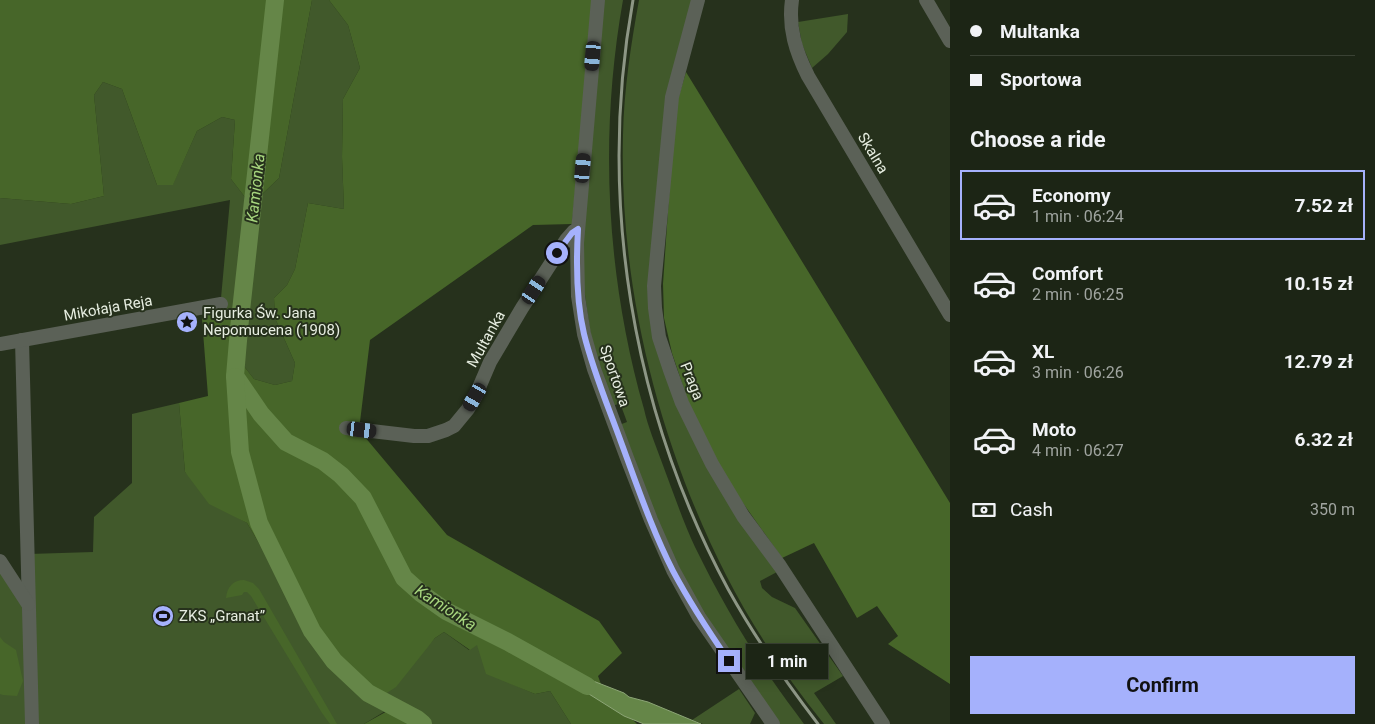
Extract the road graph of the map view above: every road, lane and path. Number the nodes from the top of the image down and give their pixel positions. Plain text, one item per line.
1 (598, 0) edge
2 (698, 0) edge
3 (792, 0) edge
4 (926, 0) edge
5 (950, 40) edge
6 (578, 229) junction
7 (221, 304) dead end
8 (950, 315) edge
9 (22, 340) junction
10 (0, 344) edge
11 (346, 428) dead end
12 (0, 561) edge
13 (28, 605) junction
14 (32, 724) edge
15 (773, 724) edge
16 (882, 724) edge

1 - 6 street, Sportowa
2 - 16 street, Praga
3 - 8 street, Skalna
4 - 5 street
6 - 11 street, Multanka
6 - 15 street, Sportowa
7 - 9 street, Mikołaja Reja
9 - 10 street, Mikołaja Reja
9 - 13 street
12 - 13 street
13 - 14 street

